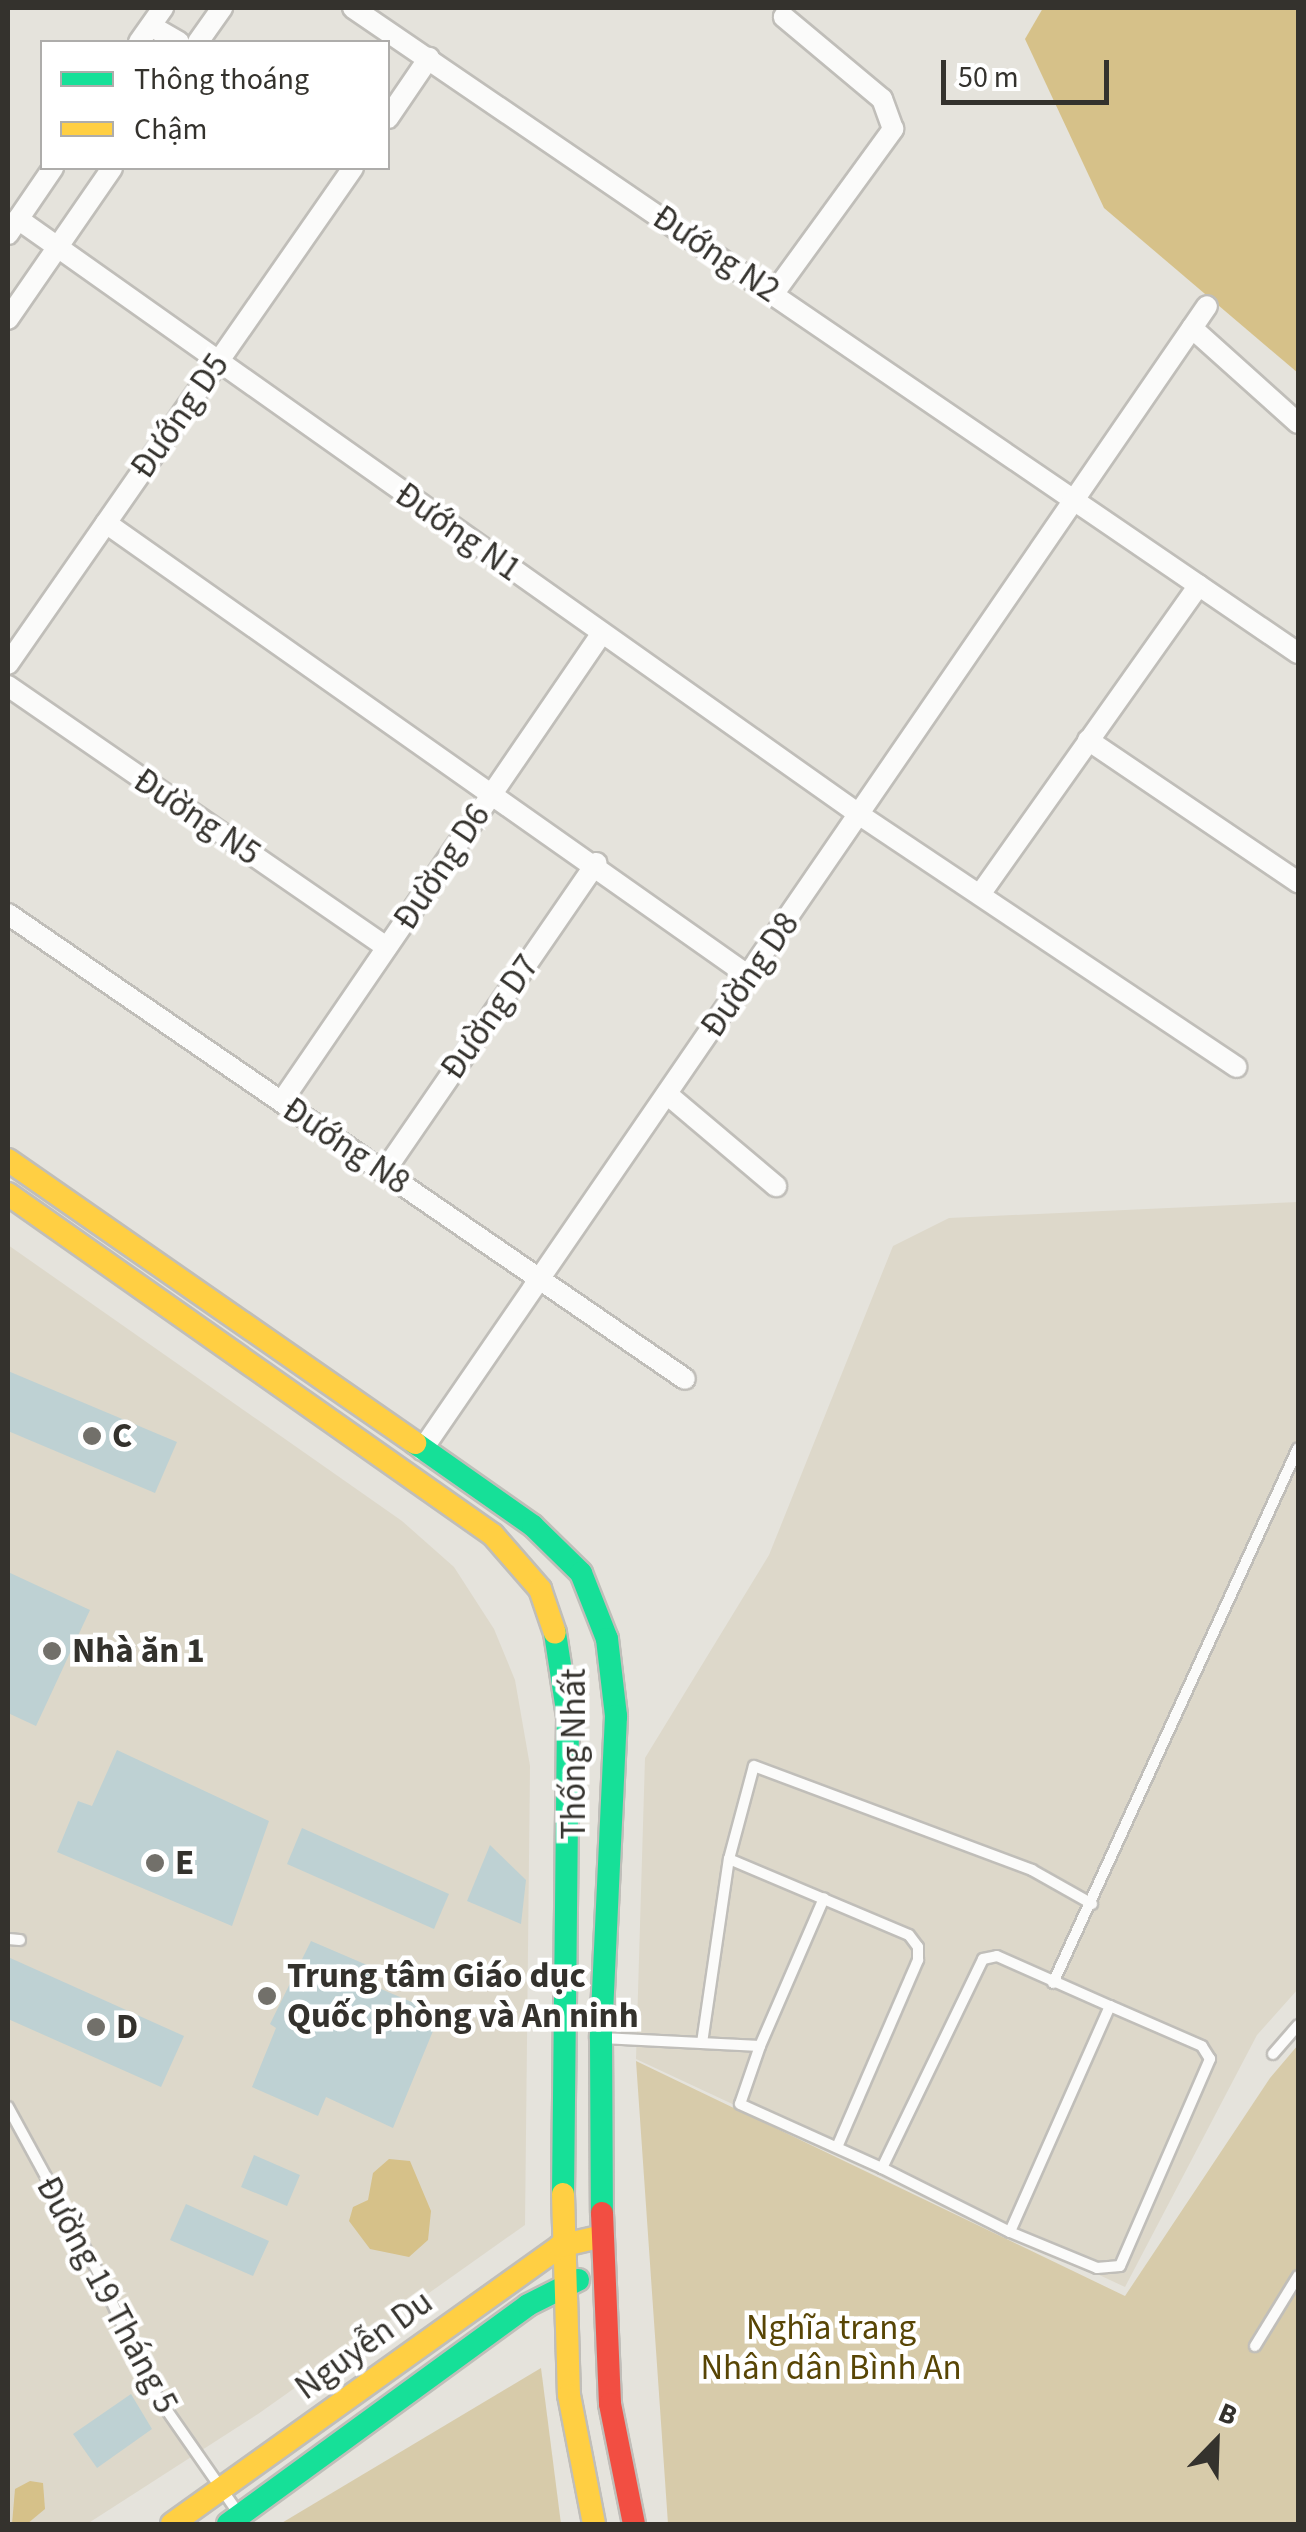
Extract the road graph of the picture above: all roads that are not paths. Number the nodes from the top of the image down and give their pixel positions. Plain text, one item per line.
1 (163, 8) edge
2 (222, 8) edge
3 (353, 8) edge
4 (784, 17) dead end
5 (145, 34) edge
6 (170, 40) edge
7 (199, 40) edge
8 (429, 58) junction
9 (390, 115) edge
10 (52, 170) edge
11 (111, 170) edge
12 (352, 170) edge
13 (13, 226) edge
14 (56, 248) junction
15 (774, 293) junction
16 (1207, 306) dead end
17 (8, 318) edge
18 (1192, 328) junction
19 (218, 362) junction
20 (1298, 423) edge
21 (1078, 500) junction
22 (106, 522) junction
23 (1199, 585) junction
24 (602, 633) junction
25 (1298, 652) edge
26 (8, 664) edge
27 (8, 686) edge
28 (1088, 740) junction
29 (494, 791) junction
30 (860, 815) junction
31 (596, 863) junction
32 (1298, 882) edge
33 (981, 894) junction
34 (8, 914) edge
35 (387, 947) junction
36 (749, 976) junction
37 (1236, 1067) dead end
38 (667, 1094) junction
39 (282, 1102) junction
40 (8, 1160) edge
41 (384, 1172) junction
42 (776, 1186) dead end
43 (8, 1194) edge
44 (540, 1278) junction
45 (684, 1379) dead end
46 (1298, 1448) edge
47 (422, 1450) junction
48 (607, 1639) junction
49 (560, 1648) junction
50 (730, 1859) junction
51 (824, 1898) junction
52 (1092, 1904) junction
53 (1053, 1982) junction
54 (1110, 2006) junction
55 (1298, 2025) edge
56 (602, 2038) junction
57 (702, 2043) junction
58 (760, 2046) junction
59 (1273, 2054) dead end
60 (8, 2108) edge
61 (836, 2147) junction
62 (882, 2168) junction
63 (1010, 2232) junction
64 (603, 2236) junction
65 (560, 2246) junction
66 (604, 2270) junction
67 (1298, 2276) edge
68 (562, 2286) junction
69 (1255, 2346) dead end
70 (223, 2490) junction
71 (234, 2520) edge
72 (172, 2524) edge
73 (594, 2524) edge
74 (634, 2524) edge

1 - 5 street
2 - 7 street
3 - 8 street, Đướng N2
4 - 15 street
5 - 6 street
8 - 9 street
8 - 15 street, Đướng N2
10 - 13 street
11 - 14 street
12 - 19 street, Đướng D5
13 - 14 street, Đướng N1
14 - 17 street
14 - 19 street, Đướng N1
15 - 21 street, Đướng N2
16 - 18 street, Đường D8
18 - 20 street
18 - 21 street, Đường D8
19 - 22 street, Đướng D5
19 - 24 street, Đướng N1
21 - 23 street, Đướng N2
21 - 30 street, Đường D8
22 - 26 street, Đướng D5
22 - 29 street
23 - 25 street, Đướng N2
23 - 28 street
24 - 29 street, Đường D6
24 - 30 street, Đướng N1
27 - 35 street, Đường N5
28 - 32 street
28 - 33 street
29 - 31 street
29 - 35 street, Đường D6
30 - 33 street, Đướng N1
30 - 36 street, Đường D8
31 - 36 street
31 - 41 street, Đường D7
33 - 37 street, Đướng N1
34 - 39 street, Đướng N8
35 - 39 street, Đường D6
36 - 38 street, Đường D8
38 - 42 street
38 - 44 street, Đường D8
39 - 41 street, Đướng N8
40 - 47 main road, Thống Nhất
41 - 44 street, Đướng N8
43 - 49 main road, Thống Nhất
44 - 45 street, Đướng N8
44 - 47 street, Đường D8
46 - 52 lane
47 - 48 main road, Thống Nhất
48 - 49 main road
48 - 56 main road, Thống Nhất
49 - 65 main road, Thống Nhất
50 - 51 lane
50 - 52 lane
50 - 57 lane
51 - 58 lane
51 - 61 lane
52 - 53 lane
53 - 54 lane
53 - 62 lane
54 - 63 lane
54 - 63 lane
55 - 59 lane
56 - 57 lane
56 - 64 main road, Thống Nhất
57 - 58 lane
58 - 61 lane
60 - 70 lane, Đường 19 Tháng 5
61 - 62 lane
62 - 63 lane
64 - 65 main road, Nguyễn Du
64 - 66 main road, Thống Nhất
65 - 68 main road, Thống Nhất
65 - 70 main road, Nguyễn Du
66 - 68 main road, Nguyễn Du
66 - 74 main road, Thống Nhất
67 - 69 lane
68 - 71 main road, Nguyễn Du
68 - 73 main road, Thống Nhất
70 - 71 lane, Đường 19 Tháng 5
70 - 72 main road, Nguyễn Du

